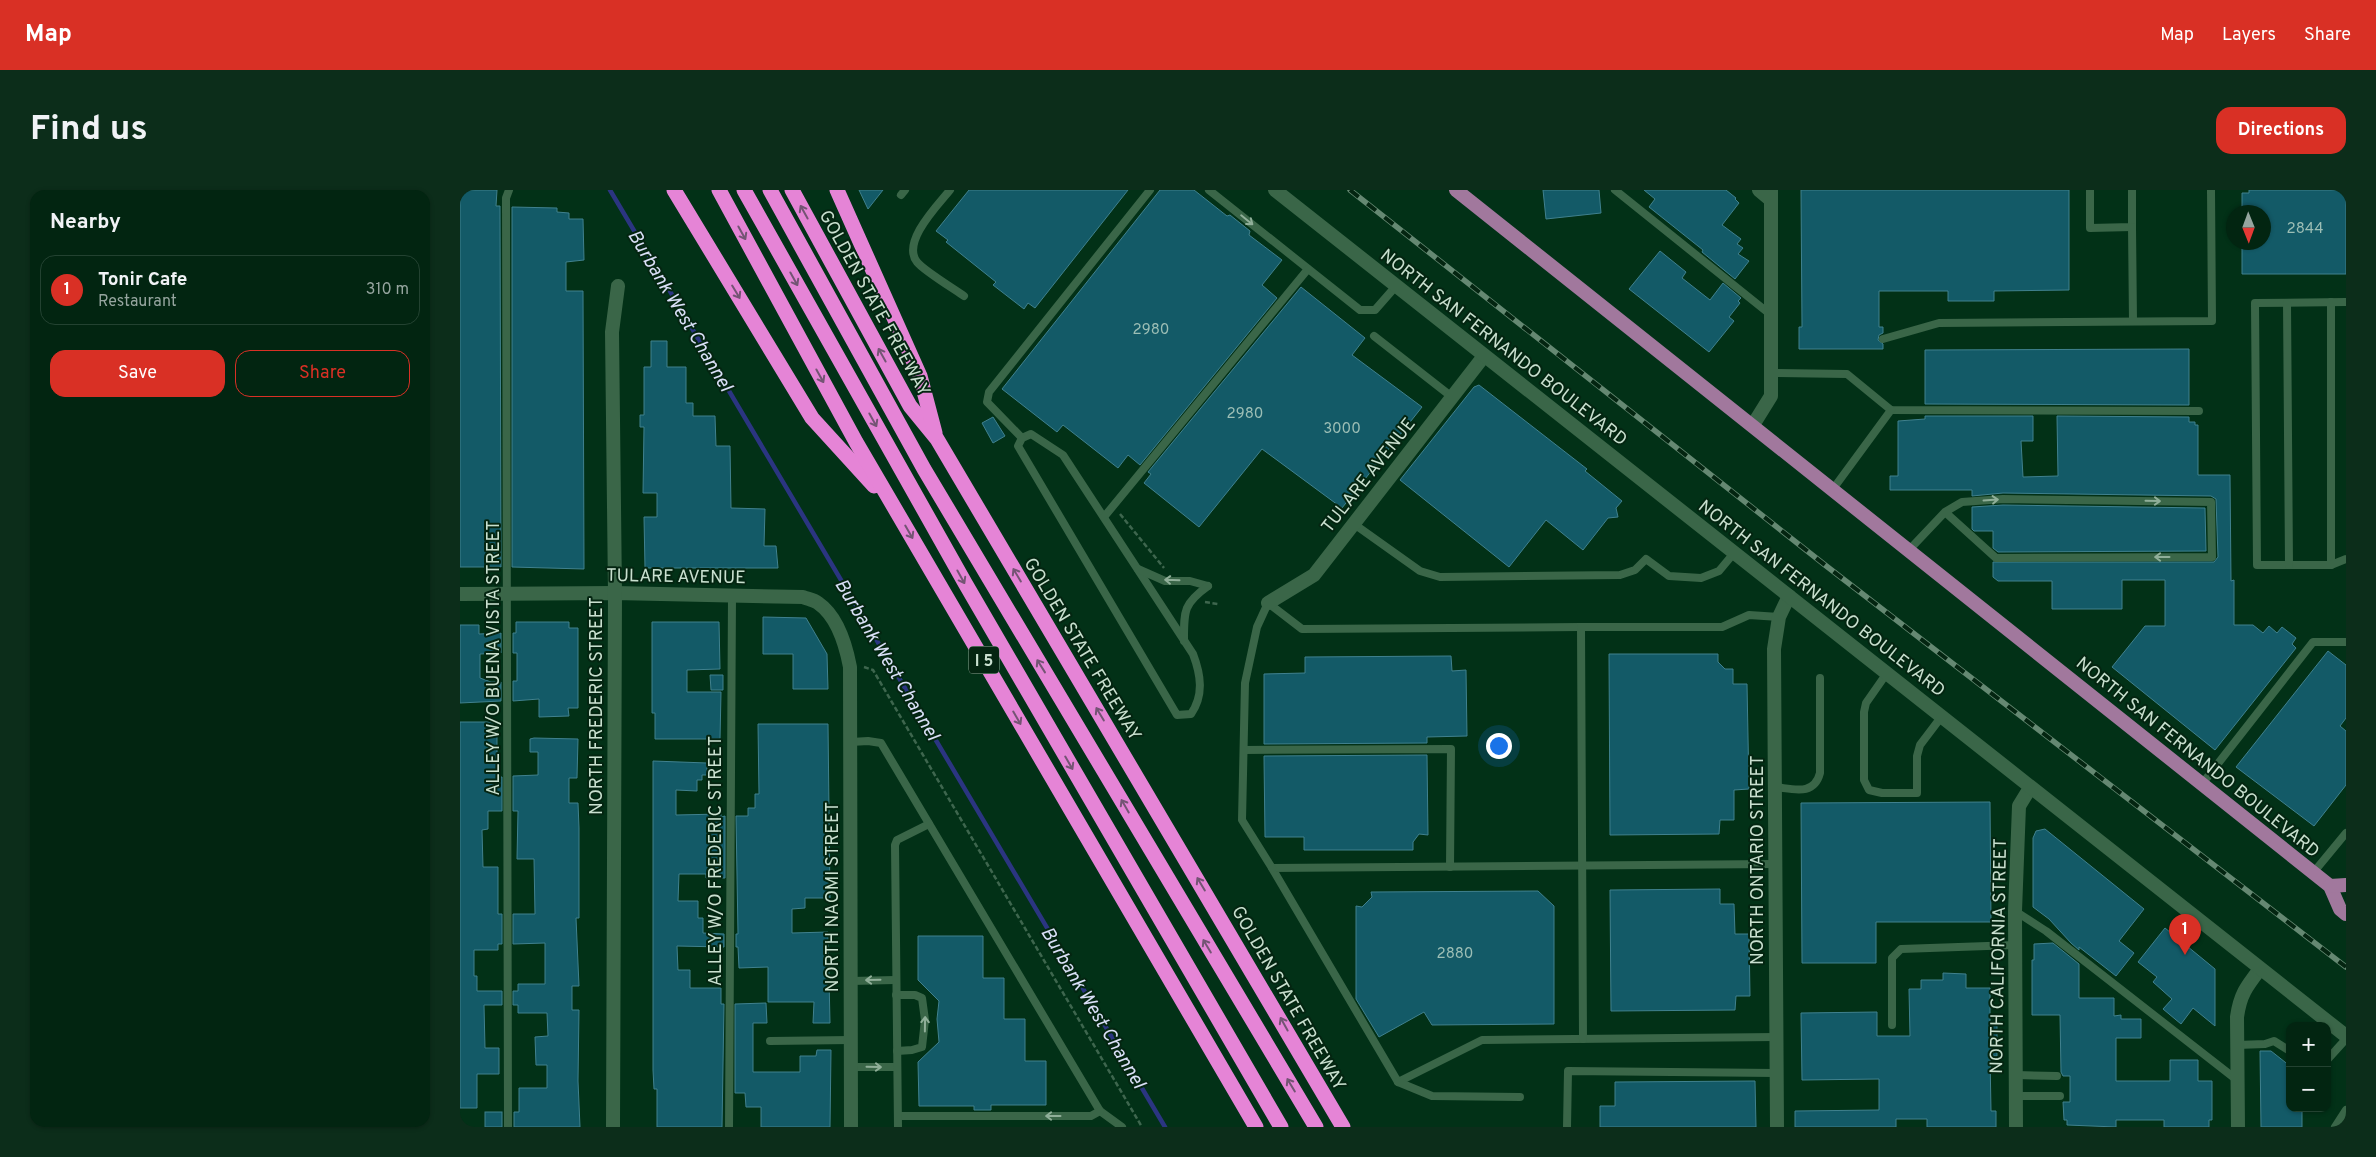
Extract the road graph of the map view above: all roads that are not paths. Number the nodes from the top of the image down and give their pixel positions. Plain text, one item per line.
1 (509, 190) edge
2 (674, 190) edge
3 (719, 190) edge
4 (744, 190) edge
5 (770, 190) edge
6 (792, 190) edge
7 (837, 190) edge
8 (950, 190) edge
9 (1150, 190) edge
10 (1209, 190) edge
11 (1275, 190) edge
12 (1456, 190) edge
13 (1615, 190) edge
14 (1759, 190) edge
15 (2090, 190) edge
16 (2132, 190) edge
17 (2211, 190) edge
18 (1771, 195) edge
19 (2132, 228) junction
20 (1308, 269) junction
21 (618, 286) dead end
22 (1396, 286) junction
23 (964, 296) dead end
24 (2287, 302) junction
25 (2330, 302) junction
26 (2346, 302) edge
27 (1771, 315) junction
28 (2133, 321) junction
29 (1374, 336) dead end
30 (1883, 339) dead end
31 (1484, 356) junction
32 (1772, 373) junction
33 (1452, 397) junction
34 (1891, 410) junction
35 (2199, 411) dead end
36 (1753, 425) junction
37 (1022, 438) junction
38 (937, 439) junction
39 (1833, 489) junction
40 (896, 510) junction
41 (1945, 512) junction
42 (1104, 517) junction
43 (1354, 524) junction
44 (1910, 550) junction
45 (1734, 553) junction
46 (2346, 558) edge
47 (2289, 565) junction
48 (2331, 565) junction
49 (1138, 570) junction
50 (615, 593) junction
51 (460, 594) edge
52 (508, 594) junction
53 (732, 596) junction
54 (1789, 596) junction
55 (1268, 603) junction
56 (1779, 616) junction
57 (1581, 627) junction
58 (1184, 641) junction
59 (2346, 642) edge
60 (850, 667) joint
61 (1887, 673) junction
62 (1820, 678) dead end
63 (1942, 716) junction
64 (851, 742) junction
65 (1244, 750) junction
66 (2202, 784) junction
67 (1775, 787) junction
68 (2030, 788) junction
69 (929, 824) junction
70 (2346, 833) edge
71 (1775, 864) junction
72 (1581, 866) junction
73 (1450, 867) junction
74 (1272, 868) junction
75 (2313, 873) junction
76 (2346, 885) edge
77 (2330, 886) junction
78 (2016, 911) junction
79 (2346, 914) edge
80 (2016, 945) junction
81 (2260, 970) junction
82 (895, 980) junction
83 (851, 981) junction
84 (896, 995) junction
85 (1892, 1025) dead end
86 (1776, 1037) junction
87 (2346, 1037) edge
88 (1583, 1038) junction
89 (851, 1040) junction
90 (770, 1041) dead end
91 (2237, 1045) junction
92 (2286, 1048) edge
93 (896, 1051) junction
94 (2331, 1055) edge
95 (851, 1067) junction
96 (897, 1068) junction
97 (1776, 1073) junction
98 (2016, 1075) junction
99 (2057, 1076) dead end
100 (2237, 1080) junction
101 (1398, 1082) junction
102 (2016, 1096) junction
103 (2060, 1096) dead end
104 (1520, 1097) dead end
105 (2346, 1110) edge
106 (1100, 1111) junction
107 (898, 1116) junction
108 (508, 1127) edge
109 (613, 1127) edge
110 (729, 1127) edge
111 (851, 1127) edge
112 (898, 1127) edge
113 (1122, 1127) edge
114 (1256, 1127) edge
115 (1281, 1127) edge
116 (1316, 1127) edge
117 (1343, 1127) edge
118 (1567, 1127) edge
119 (1777, 1127) edge
120 (2016, 1127) edge
121 (2238, 1127) edge
122 (2335, 1127) edge

1 - 52 lane, ALLEY W/O BUENA VISTA STREET
2 -> 40 highway
3 -> 40 highway, I 5
4 -> 115 highway
116 -> 5 highway
38 -> 6 highway, GOLDEN STATE FREEWAY
7 - 38 highway
8 - 23 lane
9 - 37 lane
10 -> 20 lane
11 - 22 street, NORTH SAN FERNANDO BOULEVARD
12 - 36 main road, NORTH SAN FERNANDO BOULEVARD
13 - 27 lane
14 - 18 street
15 - 19 lane
16 - 19 lane
17 - 28 lane
18 - 27 street
19 - 28 lane
20 - 22 lane
20 - 42 lane
21 - 50 street, NORTH FREDERIC STREET
22 - 31 street, NORTH SAN FERNANDO BOULEVARD
24 - 25 lane
24 - 47 lane
24 - 47 lane
25 - 26 lane
25 - 48 lane
27 - 32 street
28 - 30 lane
29 - 33 lane
31 - 33 street, TULARE AVENUE
31 - 45 street, NORTH SAN FERNANDO BOULEVARD
32 - 34 lane
32 - 36 street
33 - 43 street, TULARE AVENUE
34 - 35 lane
34 - 39 lane
36 - 39 main road, NORTH SAN FERNANDO BOULEVARD
37 - 42 lane
37 - 58 lane
117 -> 38 highway, GOLDEN STATE FREEWAY
39 - 44 main road, NORTH SAN FERNANDO BOULEVARD
40 -> 114 highway, I 5
41 -> 41 lane
41 - 44 lane
42 - 49 lane
43 - 45 lane
43 - 55 street, TULARE AVENUE
44 - 66 main road, NORTH SAN FERNANDO BOULEVARD
45 - 54 street, NORTH SAN FERNANDO BOULEVARD
46 - 48 lane
47 - 48 lane
49 - 58 lane
58 -> 49 lane
50 - 52 street, TULARE AVENUE
50 - 53 street, TULARE AVENUE
50 - 109 street, NORTH FREDERIC STREET
51 - 52 street, TULARE AVENUE
52 - 108 lane, ALLEY W/O BUENA VISTA STREET
53 - 60 street, TULARE AVENUE
53 - 110 lane, ALLEY W/O FREDERIC STREET
54 - 56 street, NORTH ONTARIO STREET
54 - 61 street, NORTH SAN FERNANDO BOULEVARD
55 - 57 lane
55 - 65 lane
56 - 57 lane
56 - 67 street, NORTH ONTARIO STREET
57 - 72 lane
59 - 66 lane
60 - 64 street, NORTH NAOMI STREET
61 - 63 street, NORTH SAN FERNANDO BOULEVARD
61 - 63 lane
62 - 67 lane
63 - 68 street, NORTH SAN FERNANDO BOULEVARD
64 - 69 lane
64 - 83 street, NORTH NAOMI STREET
65 - 73 lane
65 - 74 lane
66 - 75 main road, NORTH SAN FERNANDO BOULEVARD
67 - 71 street, NORTH ONTARIO STREET
68 - 78 street, NORTH CALIFORNIA STREET
68 - 81 street, NORTH SAN FERNANDO BOULEVARD
69 - 82 lane
69 - 106 lane
70 - 75 lane
71 - 72 lane
71 - 86 street, NORTH ONTARIO STREET
72 - 73 lane
72 - 88 lane
73 - 74 lane
74 - 101 lane
75 - 77 main road, NORTH SAN FERNANDO BOULEVARD
76 - 77 main road
77 - 79 main road, NORTH SAN FERNANDO BOULEVARD
78 - 80 street, NORTH CALIFORNIA STREET
78 - 100 lane
80 - 85 lane
80 - 98 street, NORTH CALIFORNIA STREET
81 - 87 street, NORTH SAN FERNANDO BOULEVARD
81 - 91 street
82 -> 83 lane
82 - 84 lane
83 - 89 street, NORTH NAOMI STREET
84 - 93 lane
93 -> 84 lane
86 - 88 lane
86 - 97 street, NORTH ONTARIO STREET
87 - 94 lane
88 - 101 lane
89 - 90 lane
89 - 95 street, NORTH NAOMI STREET
91 - 92 lane
91 - 100 street
93 - 96 lane
95 -> 96 lane
95 - 111 street, NORTH NAOMI STREET
96 - 107 lane
97 - 118 lane
97 - 119 street, NORTH ONTARIO STREET
98 - 99 lane
98 - 102 street, NORTH CALIFORNIA STREET
100 - 121 street
101 - 104 lane
102 - 103 lane
102 - 120 street, NORTH CALIFORNIA STREET
105 - 122 lane
106 -> 107 lane
106 - 113 lane
107 - 112 lane

